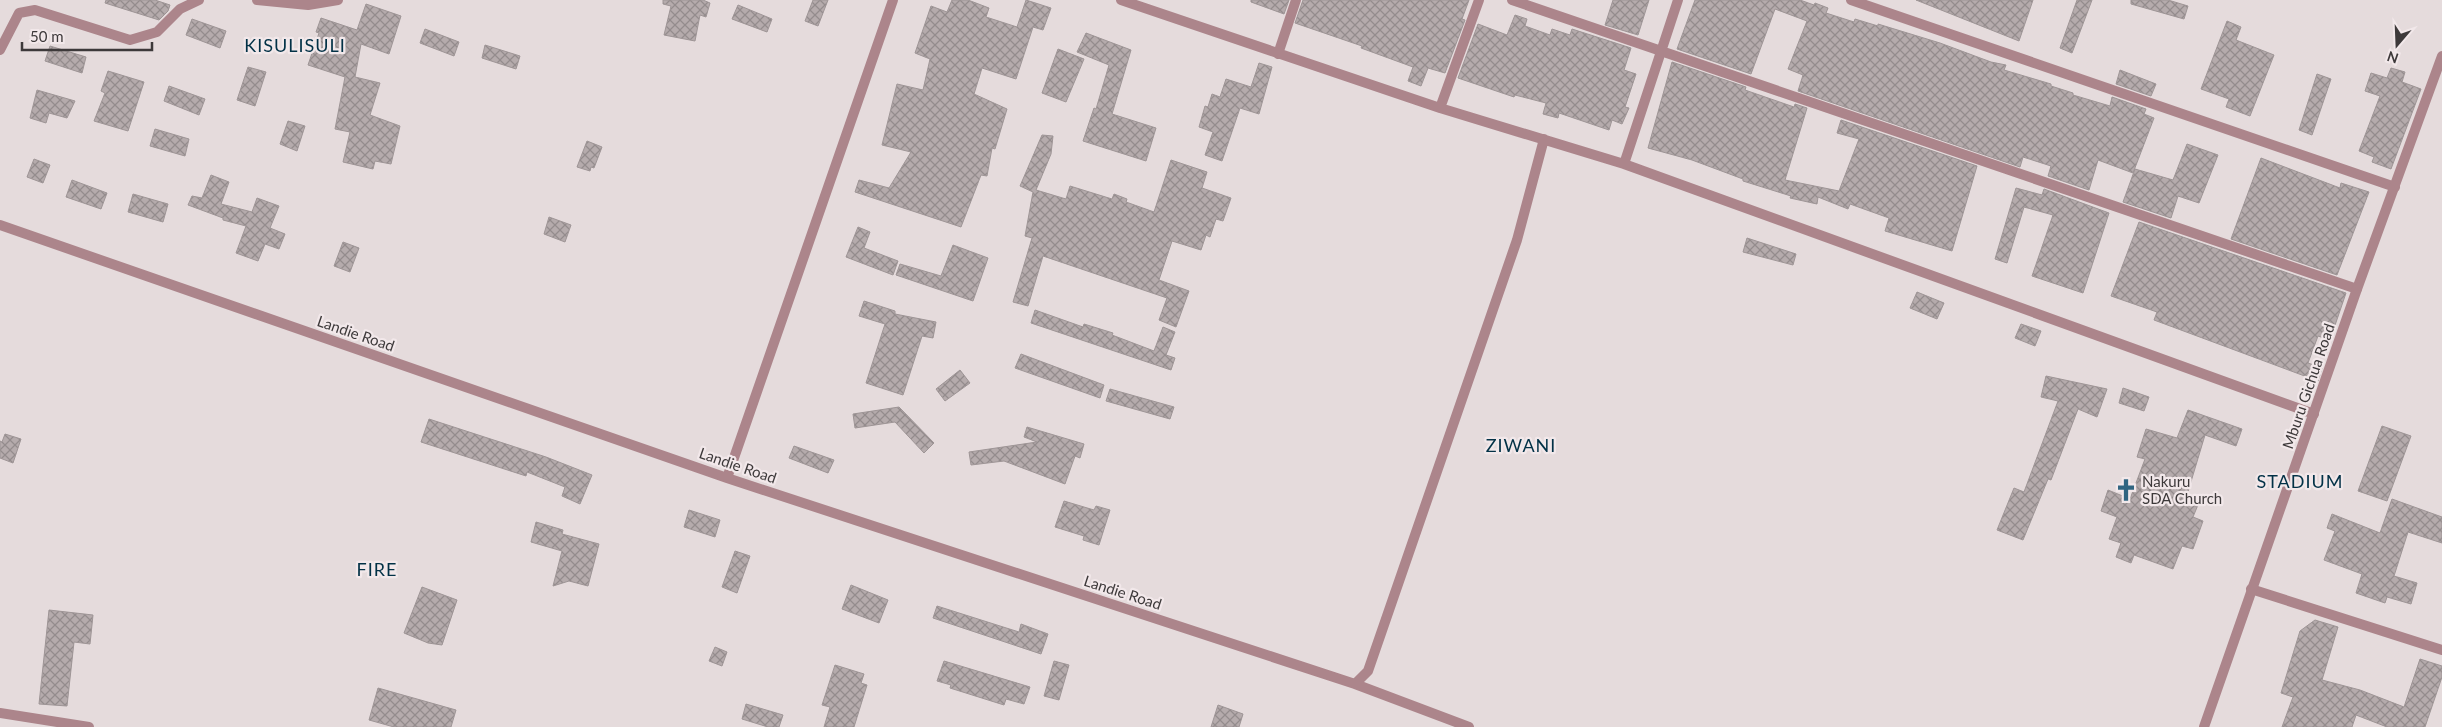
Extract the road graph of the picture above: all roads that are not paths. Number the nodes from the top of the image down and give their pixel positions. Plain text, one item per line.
1 (199, 0) edge
2 (257, 0) edge
3 (338, 0) edge
4 (894, 0) edge
5 (1121, 0) edge
6 (1296, 0) edge
7 (1479, 0) edge
8 (1512, 0) edge
9 (1678, 0) edge
10 (1851, 0) edge
11 (0, 50) edge
12 (1659, 52) junction
13 (1278, 54) junction
14 (2442, 56) edge
15 (1440, 108) junction
16 (1544, 139) junction
17 (1624, 164) junction
18 (2395, 187) junction
19 (0, 225) edge
20 (2357, 289) junction
21 (2314, 414) junction
22 (727, 478) junction
23 (2252, 589) junction
24 (2442, 650) edge
25 (1355, 684) junction
26 (0, 713) edge
27 (89, 727) edge
28 (1469, 727) edge
29 (2204, 727) edge

1 - 11 street
2 - 3 street
4 - 22 street
5 - 13 street
6 - 13 street
7 - 15 street
8 - 12 street
9 - 12 street
10 - 18 street
12 - 17 street
12 - 20 street
13 - 15 street
14 - 18 street, Mburu Gichua Road
15 - 16 street
16 - 17 street
16 - 25 street
17 - 21 street
18 - 20 street, Mburu Gichua Road
19 - 22 street, Landie Road
20 - 21 street, Mburu Gichua Road
21 - 23 street, Mburu Gichua Road
22 - 25 street, Landie Road
23 - 24 street
23 - 29 street, Mburu Gichua Road
25 - 28 street, Landie Road
26 - 27 street

